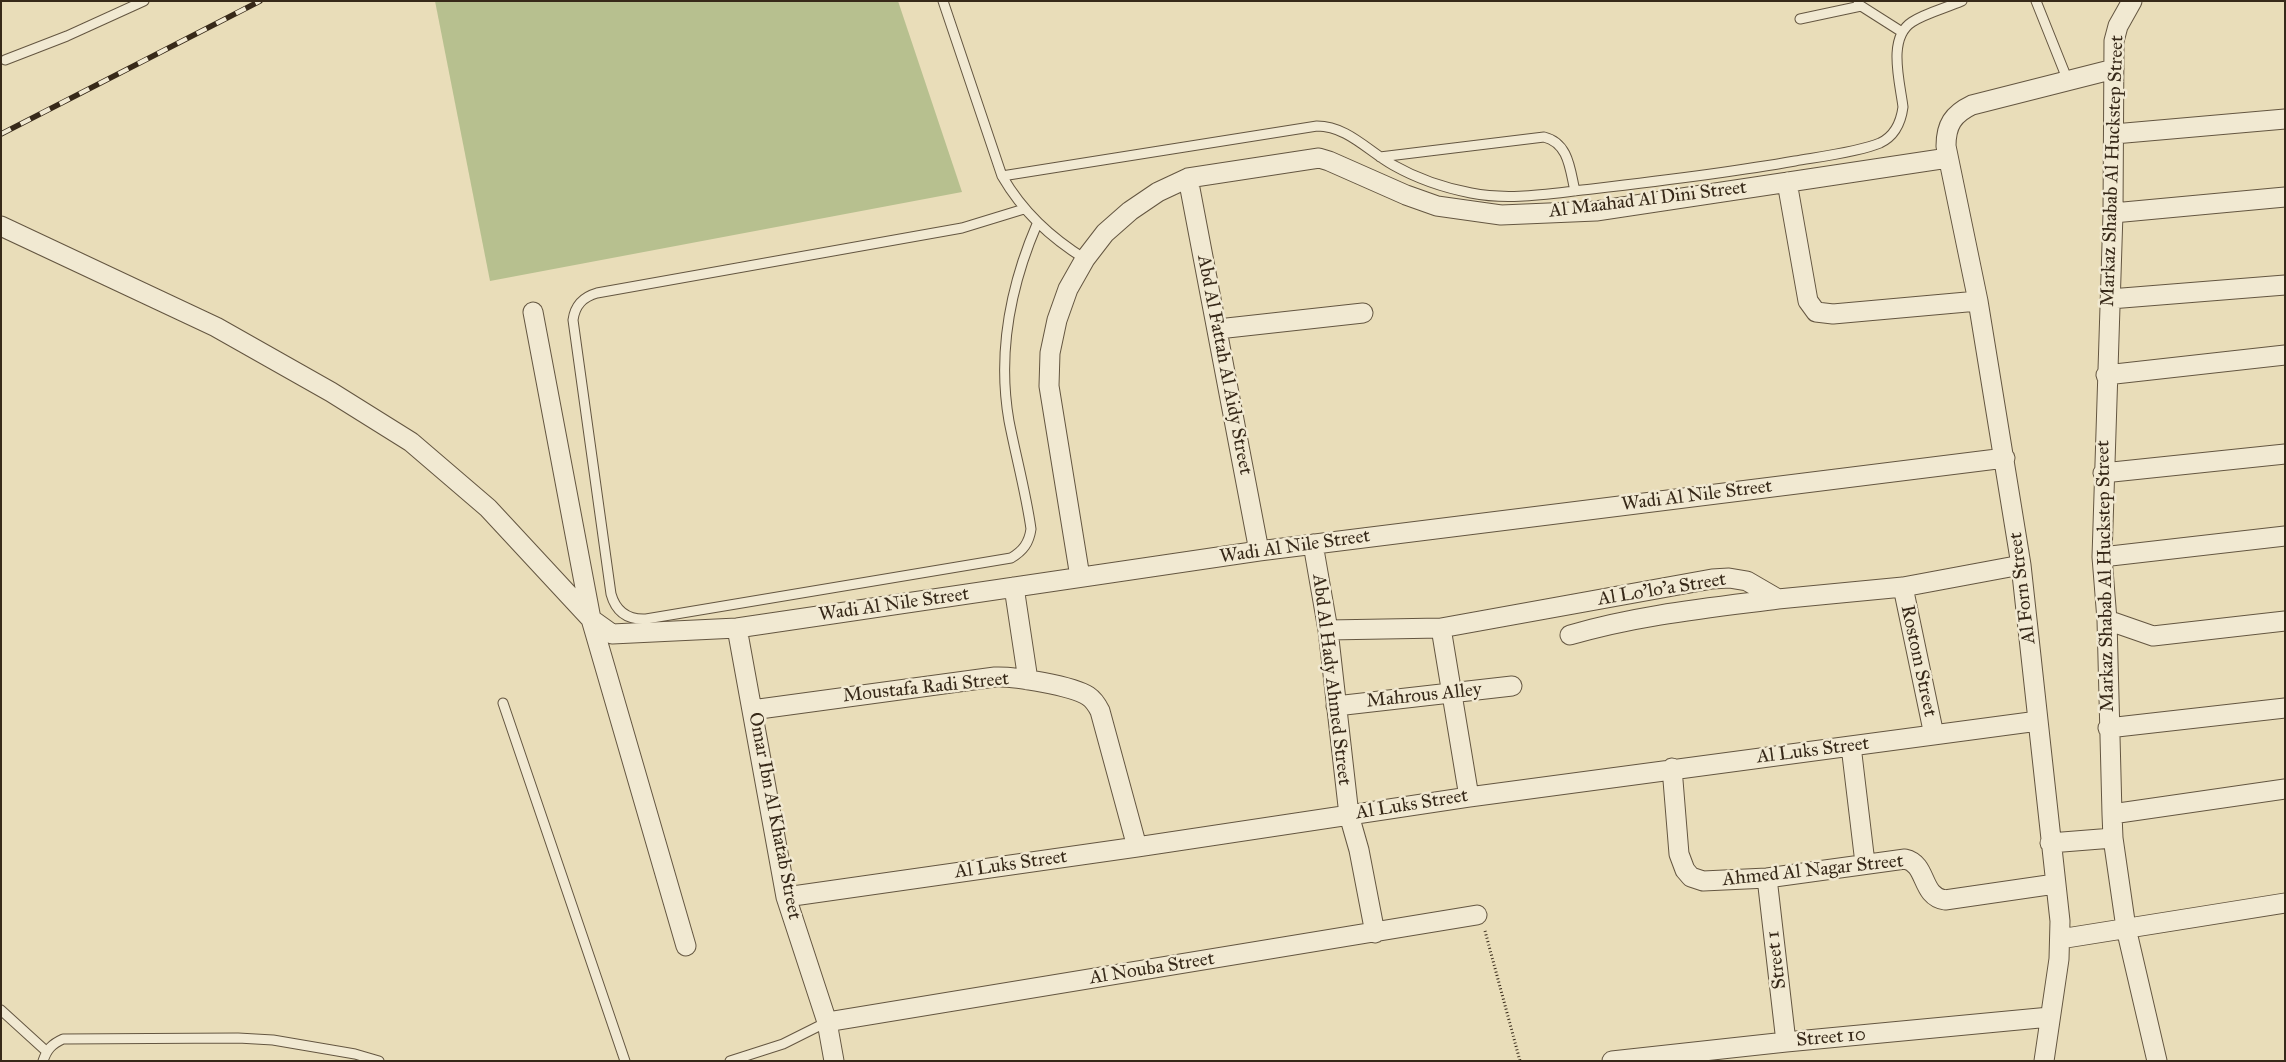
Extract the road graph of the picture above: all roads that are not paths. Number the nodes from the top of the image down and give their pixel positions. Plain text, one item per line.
1 (144, 1) edge
2 (943, 1) edge
3 (1962, 1) edge
4 (2036, 1) edge
5 (2132, 1) edge
6 (1857, 4) edge
7 (1800, 19) dead end
8 (1902, 32) junction
9 (5, 60) dead end
10 (2114, 69) junction
11 (2068, 81) junction
12 (2285, 119) edge
13 (2114, 134) junction
14 (1380, 157) junction
15 (1948, 158) junction
16 (1002, 176) junction
17 (1188, 178) junction
18 (1787, 182) junction
19 (1575, 191) junction
20 (2285, 197) edge
21 (1024, 209) junction
22 (2113, 213) junction
23 (1038, 224) junction
24 (1, 226) edge
25 (1085, 259) junction
26 (2285, 284) edge
27 (2110, 298) junction
28 (1978, 301) junction
29 (533, 312) dead end
30 (1363, 313) dead end
31 (1218, 329) junction
32 (2285, 355) edge
33 (2106, 375) junction
34 (2285, 454) edge
35 (2005, 458) junction
36 (2103, 473) junction
37 (2285, 536) edge
38 (1313, 544) junction
39 (1259, 551) junction
40 (2102, 557) junction
41 (2021, 565) junction
42 (1080, 577) junction
43 (1014, 587) junction
44 (1903, 587) junction
45 (1778, 598) junction
46 (591, 619) junction
47 (2107, 620) junction
48 (2285, 621) edge
49 (737, 628) junction
50 (1441, 628) junction
51 (1328, 630) junction
52 (1570, 635) dead end
53 (1028, 680) junction
54 (1512, 686) dead end
55 (1452, 693) junction
56 (503, 703) dead end
57 (1336, 706) junction
58 (2285, 708) edge
59 (752, 710) junction
60 (2038, 721) junction
61 (2108, 728) junction
62 (1934, 735) junction
63 (1851, 746) junction
64 (1672, 768) junction
65 (2285, 789) edge
66 (1469, 796) junction
67 (2112, 814) junction
68 (1349, 815) junction
69 (2113, 838) junction
70 (2050, 843) junction
71 (1136, 847) junction
72 (1865, 863) junction
73 (1767, 878) junction
74 (2055, 884) junction
75 (786, 897) junction
76 (2285, 903) edge
77 (1477, 915) road end
78 (2126, 928) junction
79 (1375, 933) junction
80 (2060, 939) junction
81 (686, 946) dead end
82 (1, 1010) edge
83 (2050, 1017) junction
84 (827, 1022) junction
85 (1786, 1042) junction
86 (46, 1052) junction
87 (43, 1061) edge
88 (379, 1061) edge
89 (625, 1061) edge
90 (730, 1061) edge
91 (834, 1061) edge
92 (1612, 1061) edge
93 (2044, 1061) edge
94 (2157, 1061) edge

1 - 9 lane
2 - 16 lane
3 - 8 lane
4 - 11 lane
5 - 10 street, Markaz Shabab Al Huckstep Street
6 - 7 lane
6 - 8 lane
8 - 19 lane
10 - 11 street
10 - 13 street, Markaz Shabab Al Huckstep Street
11 - 15 street, Al Forn Street
12 - 13 street
13 - 22 street, Markaz Shabab Al Huckstep Street
14 - 16 lane
14 - 19 lane
14 - 19 lane
15 - 18 street, Al Maahad Al Dini Street
15 - 28 street, Al Forn Street
16 - 21 lane
17 - 18 street, Al Maahad Al Dini Street
17 - 25 street, Al Maahad Al Dini Street
17 - 31 street, Abd Al Fattah Al Aidy Street
18 - 28 street
20 - 22 street
21 - 23 lane
21 - 23 lane
22 - 27 street, Markaz Shabab Al Huckstep Street
23 - 25 lane
24 - 46 street, Wadi Al Nile Street
25 - 42 street, Al Maahad Al Dini Street
26 - 27 street
27 - 33 street, Markaz Shabab Al Huckstep Street
28 - 35 street, Al Forn Street
29 - 46 street
30 - 31 street
31 - 39 street, Abd Al Fattah Al Aidy Street
32 - 33 street
33 - 36 street, Markaz Shabab Al Huckstep Street
34 - 36 street
35 - 38 street, Wadi Al Nile Street
35 - 41 street, Al Forn Street
36 - 40 street, Markaz Shabab Al Huckstep Street
37 - 40 street
38 - 39 street, Wadi Al Nile Street
38 - 51 street, Abd Al Hady Ahmed Street
39 - 42 street, Wadi Al Nile Street
40 - 47 street, Markaz Shabab Al Huckstep Street
41 - 44 street
41 - 60 street, Al Forn Street
42 - 43 street, Wadi Al Nile Street
43 - 49 street, Wadi Al Nile Street
43 - 53 street
44 - 45 street
44 - 62 street, Rostom Street
45 - 50 street, Al Lo'lo'a Street
45 - 52 street
46 - 49 street, Wadi Al Nile Street
46 - 81 street
47 - 48 street
47 - 61 street, Markaz Shabab Al Huckstep Street
49 - 59 street, Omar Ibn Al Khatab Street
50 - 51 street, Al Lo'lo'a Street
50 - 55 street
51 - 57 street, Abd Al Hady Ahmed Street
53 - 59 street, Moustafa Radi Street
53 - 71 street, Moustafa Radi Street
54 - 55 street, Mahrous Alley
55 - 57 street, Mahrous Alley
55 - 66 street
56 - 89 lane
57 - 68 street, Abd Al Hady Ahmed Street
58 - 61 street
59 - 75 street, Omar Ibn Al Khatab Street
60 - 62 street, Al Luks Street
60 - 70 street, Al Forn Street
61 - 67 street, Markaz Shabab Al Huckstep Street
62 - 63 street, Al Luks Street
63 - 64 street, Al Luks Street
63 - 72 street
64 - 66 street, Al Luks Street
64 - 73 street, Ahmed Al Nagar Street
65 - 67 street
66 - 68 street, Al Luks Street
67 - 69 street, Markaz Shabab Al Huckstep Street
68 - 71 street, Al Luks Street
68 - 79 street, Abd Al Hady Ahmed Street
69 - 70 street
69 - 78 street, Markaz Shabab Al Huckstep Street
70 - 74 street, Al Forn Street
71 - 75 street, Al Luks Street
72 - 73 street, Ahmed Al Nagar Street
72 - 74 street, Ahmed Al Nagar Street
73 - 85 street, Street 1
74 - 80 street, Al Forn Street
75 - 84 street, Omar Ibn Al Khatab Street
76 - 78 street
77 - 79 street, Al Nouba Street
78 - 80 street
78 - 94 street, Markaz Shabab Al Huckstep Street
79 - 84 street, Al Nouba Street
80 - 83 street, Al Forn Street
82 - 86 lane
83 - 85 street, Street 10
83 - 93 street, Al Forn Street
84 - 90 lane
84 - 91 street, Omar Ibn Al Khatab Street
85 - 92 street, Street 10
86 - 87 lane
86 - 88 lane

